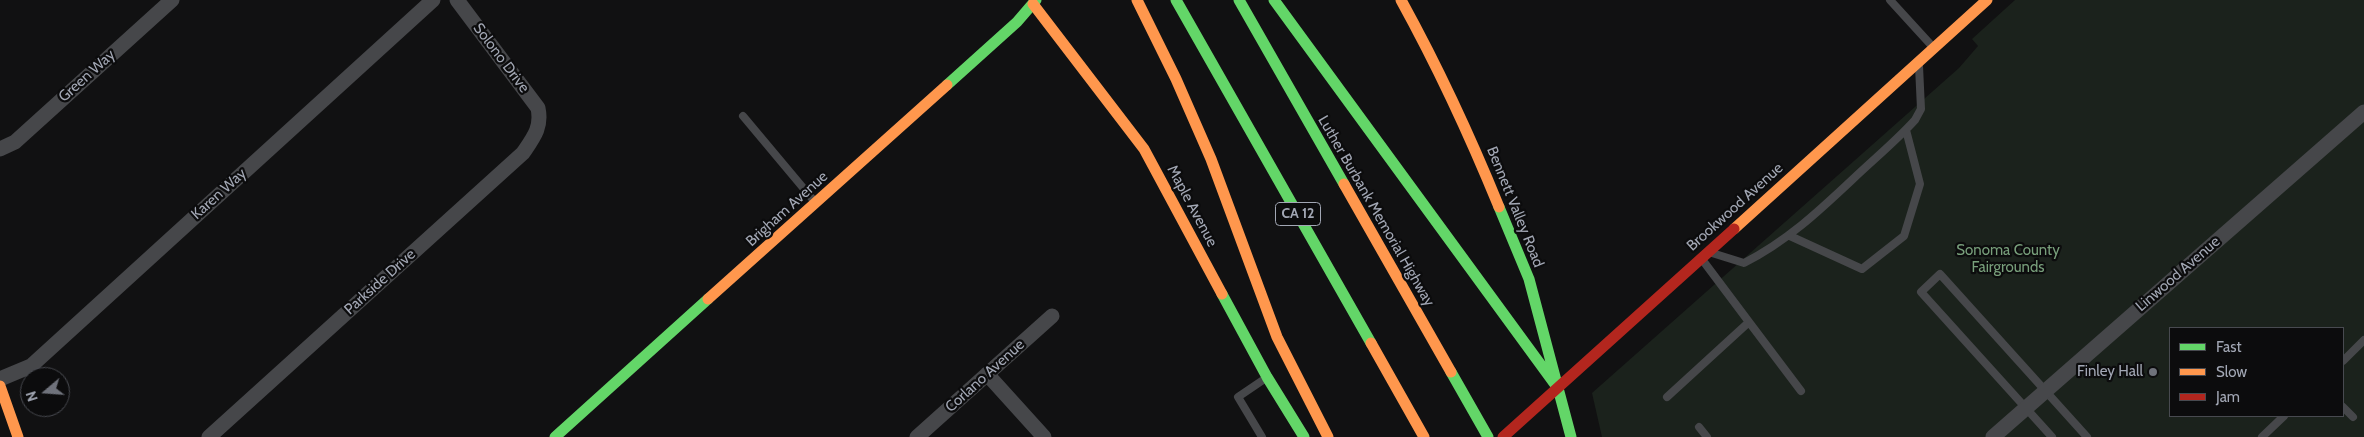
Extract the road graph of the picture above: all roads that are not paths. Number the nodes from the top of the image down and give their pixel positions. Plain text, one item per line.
1 (172, 0) edge
2 (433, 0) edge
3 (457, 0) edge
4 (1137, 0) edge
5 (1176, 0) edge
6 (1239, 0) edge
7 (1274, 0) edge
8 (1401, 0) edge
9 (1890, 0) edge
10 (1987, 0) edge
11 (1033, 1) edge
12 (1934, 48) junction
13 (1919, 62) junction
14 (2364, 112) edge
15 (743, 116) dead end
16 (540, 119) joint
17 (1906, 130) junction
18 (0, 149) edge
19 (816, 203) junction
20 (1790, 236) junction
21 (1705, 255) junction
22 (1052, 316) dead end
23 (1749, 322) junction
24 (2364, 340) edge
25 (2344, 360) edge
26 (987, 374) junction
27 (1267, 377) junction
28 (0, 379) edge
29 (0, 386) edge
30 (1557, 387) junction
31 (2045, 390) junction
32 (1801, 391) dead end
33 (1667, 397) dead end
34 (2344, 407) edge
35 (2027, 408) junction
36 (2283, 417) edge
37 (2353, 417) dead end
38 (1699, 427) dead end
39 (1422, 433) edge
40 (18, 437) edge
41 (209, 437) edge
42 (555, 437) edge
43 (917, 437) edge
44 (1044, 437) edge
45 (1262, 437) edge
46 (1304, 437) edge
47 (1328, 437) edge
48 (1488, 437) edge
49 (1503, 437) edge
50 (1572, 437) edge
51 (1707, 437) edge
52 (1993, 437) edge
53 (2052, 437) edge
54 (2087, 437) edge
55 (2262, 437) edge

1 - 18 street, Green Way
2 - 28 street, Karen Way
3 - 16 street, Solono Drive
4 - 47 main road
5 - 39 main road, CA 12
6 - 48 main road, Luther Burbank Memorial Highway
7 - 30 main road
8 - 30 main road, Bennett Valley Road
9 - 12 lane
10 - 12 main road, Brookwood Avenue
11 - 19 main road, Brigham Avenue
11 - 27 main road, Maple Avenue
12 - 13 main road, Brookwood Avenue
13 - 17 lane
13 - 21 main road, Brookwood Avenue
14 - 31 street, Linwood Avenue
15 - 19 lane
16 - 41 street, Parkside Drive
17 - 20 lane
17 - 20 lane
19 - 42 main road, Brigham Avenue
20 - 21 lane
21 - 23 lane
21 - 30 main road, Brookwood Avenue
22 - 26 street, Corlano Avenue
23 - 32 lane
23 - 33 lane
24 - 25 lane
26 - 43 street, Corlano Avenue
26 - 44 street
27 - 45 lane
27 - 46 main road, Maple Avenue
29 - 40 main road
30 - 49 main road, Brookwood Avenue
30 - 50 main road, Bennett Valley Road
31 - 35 street, Linwood Avenue
31 - 35 lane
31 - 54 lane
34 - 37 lane
35 - 52 street, Linwood Avenue
35 - 53 lane
36 - 55 lane
38 - 51 lane

